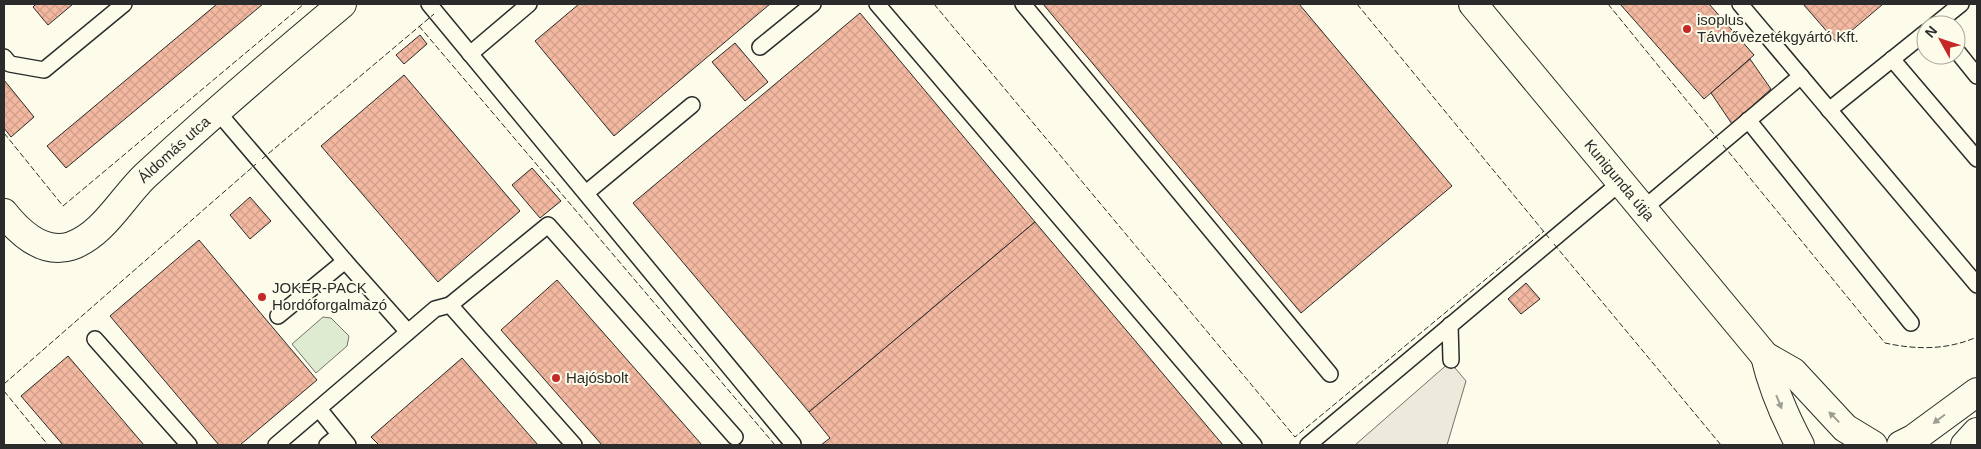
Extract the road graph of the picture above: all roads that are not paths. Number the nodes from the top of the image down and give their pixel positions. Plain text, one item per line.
1 (124, 4) edge
2 (342, 4) edge
3 (429, 4) edge
4 (529, 4) edge
5 (813, 4) edge
6 (876, 4) edge
7 (1023, 4) edge
8 (1473, 4) edge
9 (1740, 4) edge
10 (1961, 4) edge
11 (1947, 15) edge
12 (1916, 40) edge
13 (760, 47) dead end
14 (470, 54) junction
15 (4, 57) edge
16 (1892, 59) junction
17 (1966, 62) edge
18 (1800, 76) junction
19 (1977, 76) edge
20 (692, 105) dead end
21 (216, 110) junction
22 (1829, 110) junction
23 (1748, 120) junction
24 (1977, 159) edge
25 (1621, 182) junction
26 (586, 193) junction
27 (1643, 209) junction
28 (4, 213) edge
29 (345, 261) junction
30 (1977, 285) edge
31 (450, 305) junction
32 (278, 316) dead end
33 (1911, 323) dead end
34 (1450, 324) junction
35 (408, 332) junction
36 (95, 339) dead end
37 (1765, 356) junction
38 (1451, 360) dead end
39 (1330, 374) dead end
40 (1977, 392) edge
41 (319, 409) junction
42 (1977, 432) edge
43 (735, 437) dead end
44 (344, 440) edge
45 (793, 444) dead end
46 (189, 445) edge
47 (276, 445) edge
48 (327, 445) edge
49 (574, 445) edge
50 (1254, 445) edge
51 (1308, 445) edge
52 (1800, 445) edge
53 (1873, 445) edge
54 (1901, 445) edge
55 (1964, 445) edge

1 - 15 lane
2 - 21 street, Áldomás utca
3 - 14 lane
4 - 14 lane
5 - 13 lane
6 - 50 lane
7 - 39 lane
8 - 25 street, Kunigunda útja
9 - 18 lane
10 - 11 lane
12 - 16 lane
14 - 26 lane
16 - 22 lane
16 - 24 lane
17 - 19 lane
18 - 22 lane
18 - 23 lane
20 - 26 lane
21 - 28 street, Áldomás utca
21 - 29 lane
22 - 30 lane
23 - 27 lane
23 - 33 lane
25 - 27 street, Kunigunda útja
25 - 34 lane
26 - 45 lane
27 - 37 street, Kunigunda útja
29 - 32 lane
29 - 35 lane
31 - 35 lane
31 - 43 lane
31 - 49 lane
34 - 38 lane
34 - 51 lane
35 - 41 lane
36 - 46 lane
37 -> 52 street, Kunigunda útja
53 -> 37 street, Kunigunda útja
40 -> 54 street
41 - 44 lane
41 - 47 lane
42 - 55 street
44 - 48 lane

